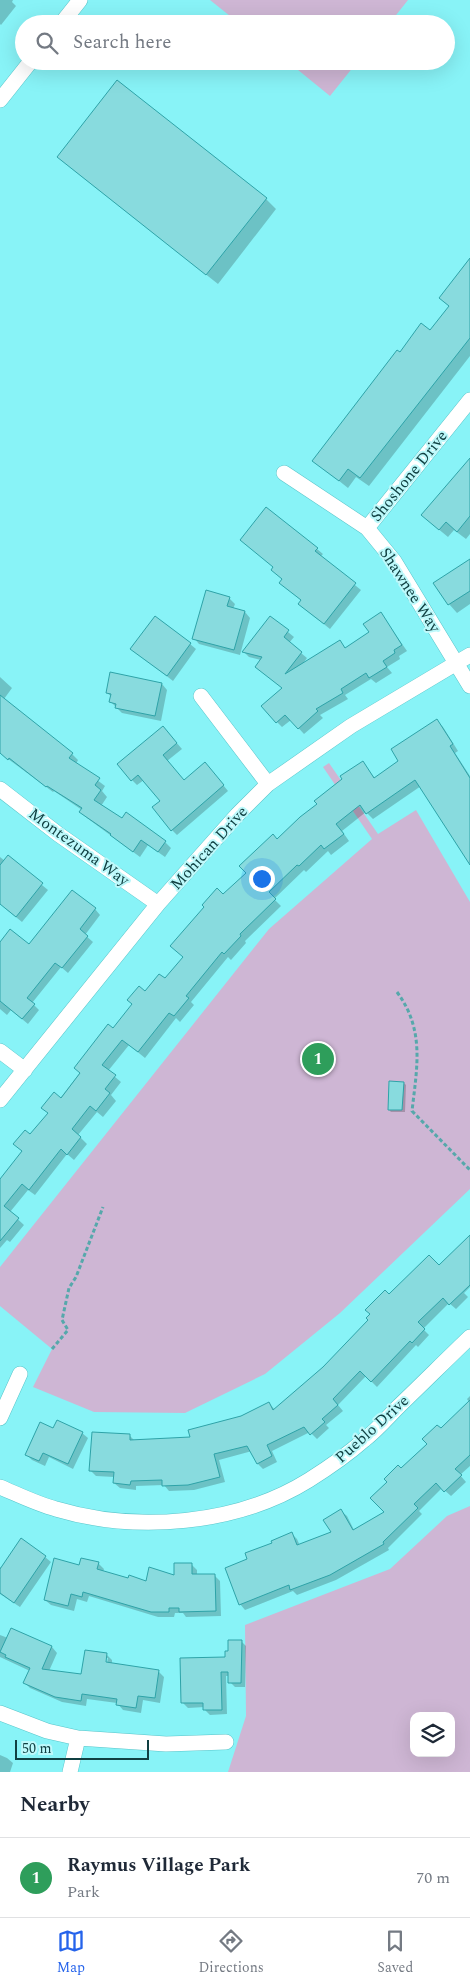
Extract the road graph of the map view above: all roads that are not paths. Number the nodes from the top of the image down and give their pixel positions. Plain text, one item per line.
1 (80, 0) edge
2 (68, 15) edge
3 (24, 70) edge
4 (0, 100) edge
5 (470, 400) edge
6 (284, 473) dead end
7 (368, 528) junction
8 (470, 655) edge
9 (456, 663) junction
10 (470, 686) edge
11 (201, 696) dead end
12 (268, 784) junction
13 (0, 789) edge
14 (158, 904) junction
15 (0, 1051) edge
16 (24, 1070) junction
17 (0, 1100) edge
18 (470, 1337) edge
19 (20, 1374) dead end
20 (0, 1418) edge
21 (0, 1487) edge
22 (0, 1713) edge
23 (78, 1738) junction
24 (226, 1742) dead end
25 (70, 1772) edge

1 - 2 street
3 - 4 street
5 - 7 street, Shoshone Drive
6 - 7 street, Shawnee Way
7 - 9 street, Shawnee Way
8 - 9 street, Mohican Drive
9 - 10 street, Shawnee Way
9 - 12 street, Mohican Drive
11 - 12 street
12 - 14 street, Mohican Drive
13 - 14 street, Montezuma Way
14 - 16 street, Mohican Drive
15 - 16 street
16 - 17 street, Mohican Drive
18 - 21 street, Pueblo Drive
19 - 20 street
22 - 23 street
23 - 24 street
23 - 25 street

